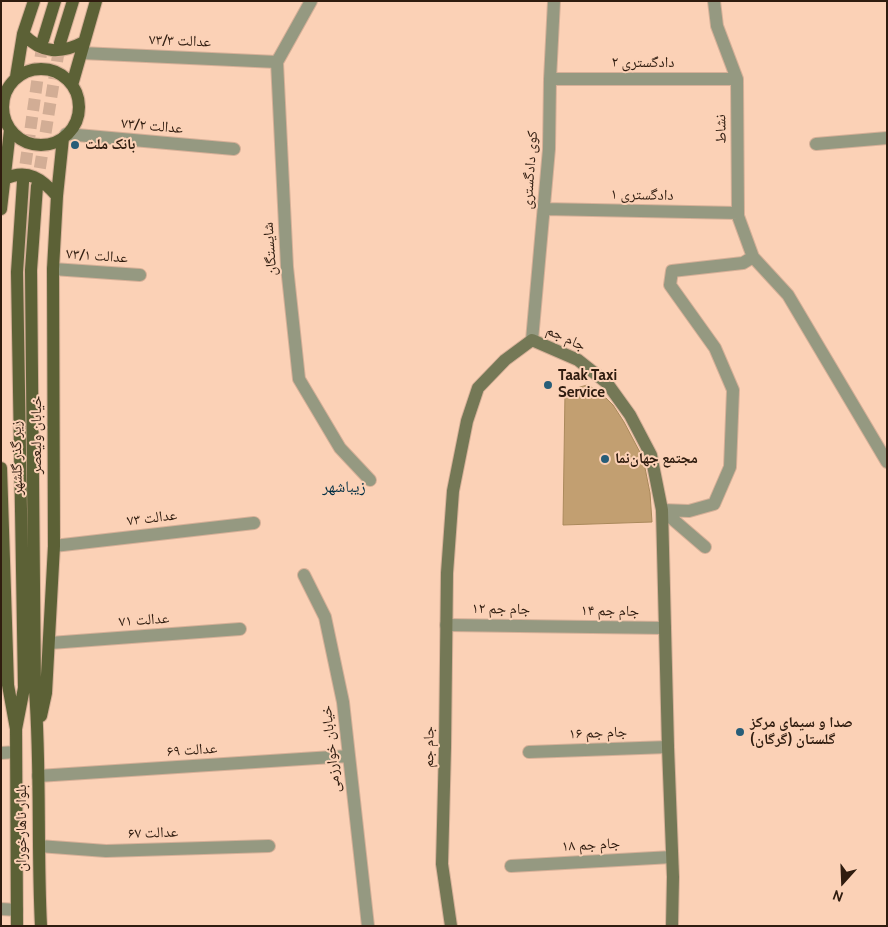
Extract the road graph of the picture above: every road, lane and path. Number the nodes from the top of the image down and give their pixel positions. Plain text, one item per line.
1 (34, 1) edge
2 (55, 1) edge
3 (73, 1) edge
4 (96, 1) edge
5 (311, 1) edge
6 (554, 1) edge
7 (714, 1) edge
8 (24, 34) junction
9 (43, 40) tunnel mouth
10 (60, 42) tunnel mouth
11 (83, 48) junction
12 (277, 62) junction
13 (16, 78) junction
14 (550, 79) junction
15 (737, 79) junction
16 (72, 85) junction
17 (3, 93) edge
18 (5, 124) edge
19 (65, 136) junction
20 (887, 138) edge
21 (816, 144) dead end
22 (234, 149) dead end
23 (23, 182) tunnel mouth
24 (3, 184) edge
25 (37, 186) tunnel mouth
26 (57, 196) junction
27 (1, 208) edge
28 (544, 210) junction
29 (738, 213) junction
30 (753, 257) junction
31 (52, 269) junction
32 (140, 275) dead end
33 (532, 340) junction
34 (887, 462) edge
35 (1, 468) edge
36 (370, 480) dead end
37 (662, 510) junction
38 (254, 523) dead end
39 (54, 546) junction
40 (705, 547) dead end
41 (2, 568) edge
42 (304, 575) dead end
43 (446, 625) junction
44 (556, 626) joint
45 (665, 628) junction
46 (240, 629) dead end
47 (50, 643) junction
48 (16, 729) junction
49 (38, 731) junction
50 (668, 747) junction
51 (1, 752) edge
52 (16, 752) junction
53 (529, 752) dead end
54 (348, 756) junction
55 (38, 776) junction
56 (39, 846) junction
57 (269, 846) dead end
58 (672, 857) junction
59 (511, 866) dead end
60 (16, 877) junction
61 (39, 877) junction
62 (1, 909) edge
63 (17, 910) junction
64 (17, 926) edge
65 (41, 926) edge
66 (368, 926) edge
67 (451, 926) edge
68 (672, 926) edge

1 - 8 main road
2 - 9 main road
3 - 10 main road
4 - 11 main road
5 - 12 street
6 - 14 street, کوی دادگستری
7 - 15 street, نشاط
8 - 11 main road
8 - 13 main road
11 - 12 street, ۷۳/۳ عدالت
11 - 16 main road
12 - 36 street, شایستگان
13 - 16 main road
13 - 17 main road
14 - 15 street, دادگستری ۲
14 - 28 street, کوی دادگستری
15 - 29 street, نشاط
16 - 19 main road
17 - 18 main road
18 - 19 main road
18 - 24 main road
19 - 22 street, عدالت ۷۳/۲
19 - 26 main road, خیابان ولیعصر
20 - 21 street
23 - 48 main road, زیر گذر گلشهر
24 - 26 main road
24 - 27 main road
25 - 49 main road, زیر گذر گلشهر
26 - 31 main road, خیابان ولیعصر
28 - 29 street, دادگستری ۱
28 - 33 street, کوی دادگستری
29 - 30 street, نشاط
30 - 34 street
30 - 37 street
31 - 32 street, عدالت ۷۳/۱
31 - 39 main road, خیابان ولیعصر
33 - 37 street, جام جم
33 - 43 street, جام جم
35 - 41 main road
37 - 40 street
37 - 45 street, جام جم
38 - 39 street, عدالت ۷۳
39 - 47 main road, خیابان ولیعصر
41 - 48 main road
42 - 54 street, خیابان خوارزمی
43 - 44 street, ۱۲ جام جم
43 - 67 street, جام جم
44 - 45 street, ۱۴ جام جم
45 - 50 street, جام جم
46 - 47 street, عدالت ۷۱
47 - 49 main road, خیابان ولیعصر
48 - 52 main road, بلوار ناهارخوران
49 - 55 main road, بلوار ناهارخوران
50 - 53 street, ۱۶ جام جم
50 - 58 street, جام جم
51 - 52 street
52 - 60 main road, بلوار ناهارخوران
54 - 55 street, عدالت ۶۹
54 - 66 street, خیابان خوارزمی
55 - 56 main road, بلوار ناهارخوران
56 - 57 street, عدالت ۶۷
56 - 61 main road, بلوار ناهارخوران
58 - 59 street, ۱۸ جام جم
58 - 68 street, جام جم
60 - 61 main road
60 - 63 main road, بلوار ناهارخوران
61 - 65 main road, بلوار ناهارخوران
62 - 63 street
63 - 64 main road, بلوار ناهارخوران

